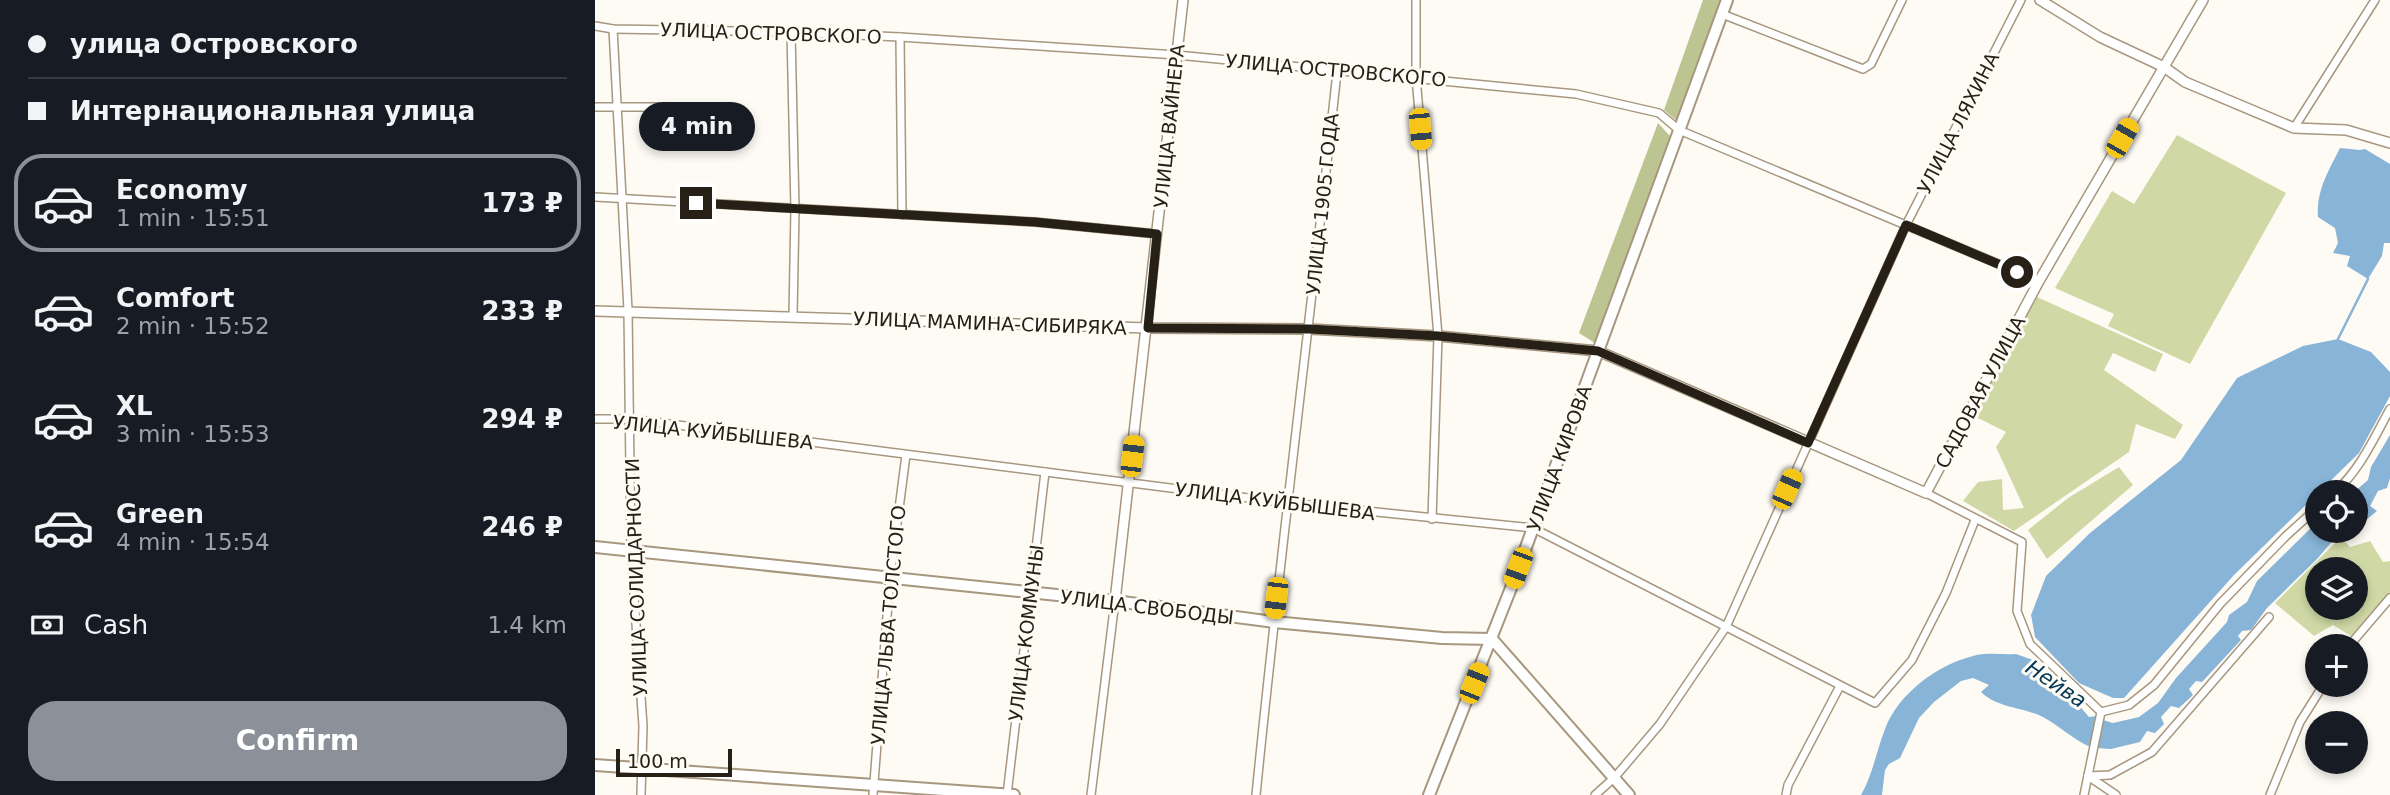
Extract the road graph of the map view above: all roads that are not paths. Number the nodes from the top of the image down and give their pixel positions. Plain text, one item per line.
1 (1184, 0) edge
2 (1416, 0) edge
3 (1727, 0) edge
4 (1902, 0) edge
5 (2021, 0) edge
6 (2040, 0) edge
7 (2203, 0) edge
8 (2375, 0) edge
9 (1722, 14) junction
10 (595, 26) edge
11 (613, 29) junction
12 (791, 32) junction
13 (900, 37) junction
14 (1177, 55) junction
15 (2164, 67) junction
16 (1336, 72) junction
17 (1416, 77) junction
18 (595, 107) edge
19 (617, 107) junction
20 (698, 107) dead end
21 (2294, 128) junction
22 (1679, 130) junction
23 (2390, 143) edge
24 (595, 197) edge
25 (621, 198) junction
26 (796, 209) junction
27 (902, 215) junction
28 (1906, 225) junction
29 (1157, 234) junction
30 (2039, 281) junction
31 (628, 310) junction
32 (595, 311) edge
33 (793, 316) junction
34 (1148, 328) junction
35 (1309, 329) junction
36 (1438, 336) junction
37 (1598, 351) junction
38 (2390, 409) edge
39 (595, 419) edge
40 (631, 419) junction
41 (1808, 443) junction
42 (906, 455) junction
43 (1045, 472) junction
44 (2348, 480) edge
45 (1128, 482) junction
46 (1926, 493) junction
47 (1288, 503) junction
48 (1432, 519) junction
49 (2305, 519) edge
50 (1975, 520) junction
51 (1533, 528) junction
52 (595, 547) edge
53 (631, 551) junction
54 (890, 578) junction
55 (1031, 593) junction
56 (2390, 598) edge
57 (1115, 601) junction
58 (2269, 617) dead end
59 (1274, 622) junction
60 (1726, 627) junction
61 (2360, 634) edge
62 (1492, 639) junction
63 (1840, 686) junction
64 (2315, 697) edge
65 (2101, 712) junction
66 (595, 765) edge
67 (641, 769) junction
68 (2088, 776) junction
69 (1615, 777) junction
70 (873, 790) edge
71 (641, 795) edge
72 (1007, 795) edge
73 (1014, 795) edge
74 (1091, 795) edge
75 (1257, 795) edge
76 (1429, 795) edge
77 (1595, 795) edge
78 (1629, 795) edge
79 (1786, 795) edge
80 (2084, 795) edge
81 (2116, 795) edge
82 (2270, 795) edge

1 - 14 street, УЛИЦА ВАЙНЕРА
2 - 17 street
3 - 9 main road, УЛИЦА КИРОВА
4 - 9 street
5 - 28 street, УЛИЦА ЛЯХИНА
6 - 15 street
7 - 15 street, САДОВАЯ УЛИЦА
8 - 21 street
9 - 22 main road, УЛИЦА КИРОВА
10 - 11 street, УЛИЦА ОСТРОВСКОГО
11 - 12 street, УЛИЦА ОСТРОВСКОГО
11 - 19 street, УЛИЦА СОЛИДАРНОСТИ
12 - 13 street, УЛИЦА ОСТРОВСКОГО
12 - 26 street
13 - 14 street, УЛИЦА ОСТРОВСКОГО
13 - 27 street
14 - 16 street, УЛИЦА ОСТРОВСКОГО
14 - 29 street, УЛИЦА ВАЙНЕРА
15 - 21 street
15 - 30 street, САДОВАЯ УЛИЦА
16 - 17 street, УЛИЦА ОСТРОВСКОГО
16 - 35 street, УЛИЦА 1905 ГОДА
17 - 22 street, УЛИЦА ОСТРОВСКОГО
17 - 36 street
18 - 19 street
19 - 20 street
19 - 25 street, УЛИЦА СОЛИДАРНОСТИ
21 - 23 street
22 - 28 street, УЛИЦА ОСТРОВСКОГО
22 - 37 main road, УЛИЦА КИРОВА
24 - 25 street
25 - 26 street
25 - 31 street, УЛИЦА СОЛИДАРНОСТИ
26 - 27 street
26 - 33 street
27 - 29 street
28 - 30 street, УЛИЦА ОСТРОВСКОГО
28 - 41 street, УЛИЦА ЛЯХИНА
29 - 34 street, УЛИЦА ВАЙНЕРА
30 - 46 street, САДОВАЯ УЛИЦА
31 - 32 street, УЛИЦА МАМИНА-СИБИРЯКА
31 - 33 street, УЛИЦА МАМИНА-СИБИРЯКА
31 - 40 street, УЛИЦА СОЛИДАРНОСТИ
33 - 34 street, УЛИЦА МАМИНА-СИБИРЯКА
34 - 35 street, УЛИЦА МАМИНА-СИБИРЯКА
34 - 45 street, УЛИЦА ВАЙНЕРА
35 - 36 street, УЛИЦА МАМИНА-СИБИРЯКА
35 - 47 street, УЛИЦА 1905 ГОДА
36 - 37 street, УЛИЦА МАМИНА-СИБИРЯКА
36 - 48 street
37 - 41 street, УЛИЦА МАМИНА-СИБИРЯКА
37 - 51 main road, УЛИЦА КИРОВА
38 - 44 street
39 - 40 street, УЛИЦА КУЙБЫШЕВА
40 - 42 street, УЛИЦА КУЙБЫШЕВА
40 - 53 street, УЛИЦА СОЛИДАРНОСТИ
41 - 46 street, УЛИЦА МАМИНА-СИБИРЯКА
41 - 60 street, УЛИЦА ЛЯХИНА
42 - 43 street, УЛИЦА КУЙБЫШЕВА
42 - 54 street, УЛИЦА ЛЬВА ТОЛСТОГО
43 - 45 street, УЛИЦА КУЙБЫШЕВА
43 - 55 street, УЛИЦА КОММУНЫ
45 - 47 street, УЛИЦА КУЙБЫШЕВА
45 - 57 street, УЛИЦА ВАЙНЕРА
46 - 50 street, УЛИЦА МАМИНА-СИБИРЯКА
47 - 48 street, УЛИЦА КУЙБЫШЕВА
47 - 59 street, УЛИЦА 1905 ГОДА
48 - 51 street, УЛИЦА КУЙБЫШЕВА
49 - 65 street
50 - 63 street, УЛИЦА КУЙБЫШЕВА
50 - 65 street, УЛИЦА МАМИНА-СИБИРЯКА
51 - 60 street, УЛИЦА КУЙБЫШЕВА
51 - 62 main road, УЛИЦА КИРОВА
52 - 53 main road, УЛИЦА СВОБОДЫ
53 - 54 main road, УЛИЦА СВОБОДЫ
53 - 67 street, УЛИЦА СОЛИДАРНОСТИ
54 - 55 main road, УЛИЦА СВОБОДЫ
54 - 70 street, УЛИЦА ЛЬВА ТОЛСТОГО
55 - 57 main road, УЛИЦА СВОБОДЫ
55 - 72 street, УЛИЦА КОММУНЫ
56 - 61 street
57 - 59 main road, УЛИЦА СВОБОДЫ
57 - 74 street, УЛИЦА ВАЙНЕРА
58 - 68 street
59 - 62 main road, УЛИЦА СВОБОДЫ
59 - 75 street, УЛИЦА 1905 ГОДА
60 - 63 street, УЛИЦА КУЙБЫШЕВА
60 - 69 street, УЛИЦА ЛЯХИНА
62 - 69 main road
62 - 76 main road, УЛИЦА КИРОВА
63 - 79 street
64 - 82 street
65 - 68 street
66 - 67 main road
67 - 70 main road
67 - 71 street, УЛИЦА СОЛИДАРНОСТИ
68 - 80 street
68 - 81 street
69 - 77 street, УЛИЦА ЛЯХИНА
69 - 78 main road
70 - 72 main road
72 - 73 main road

